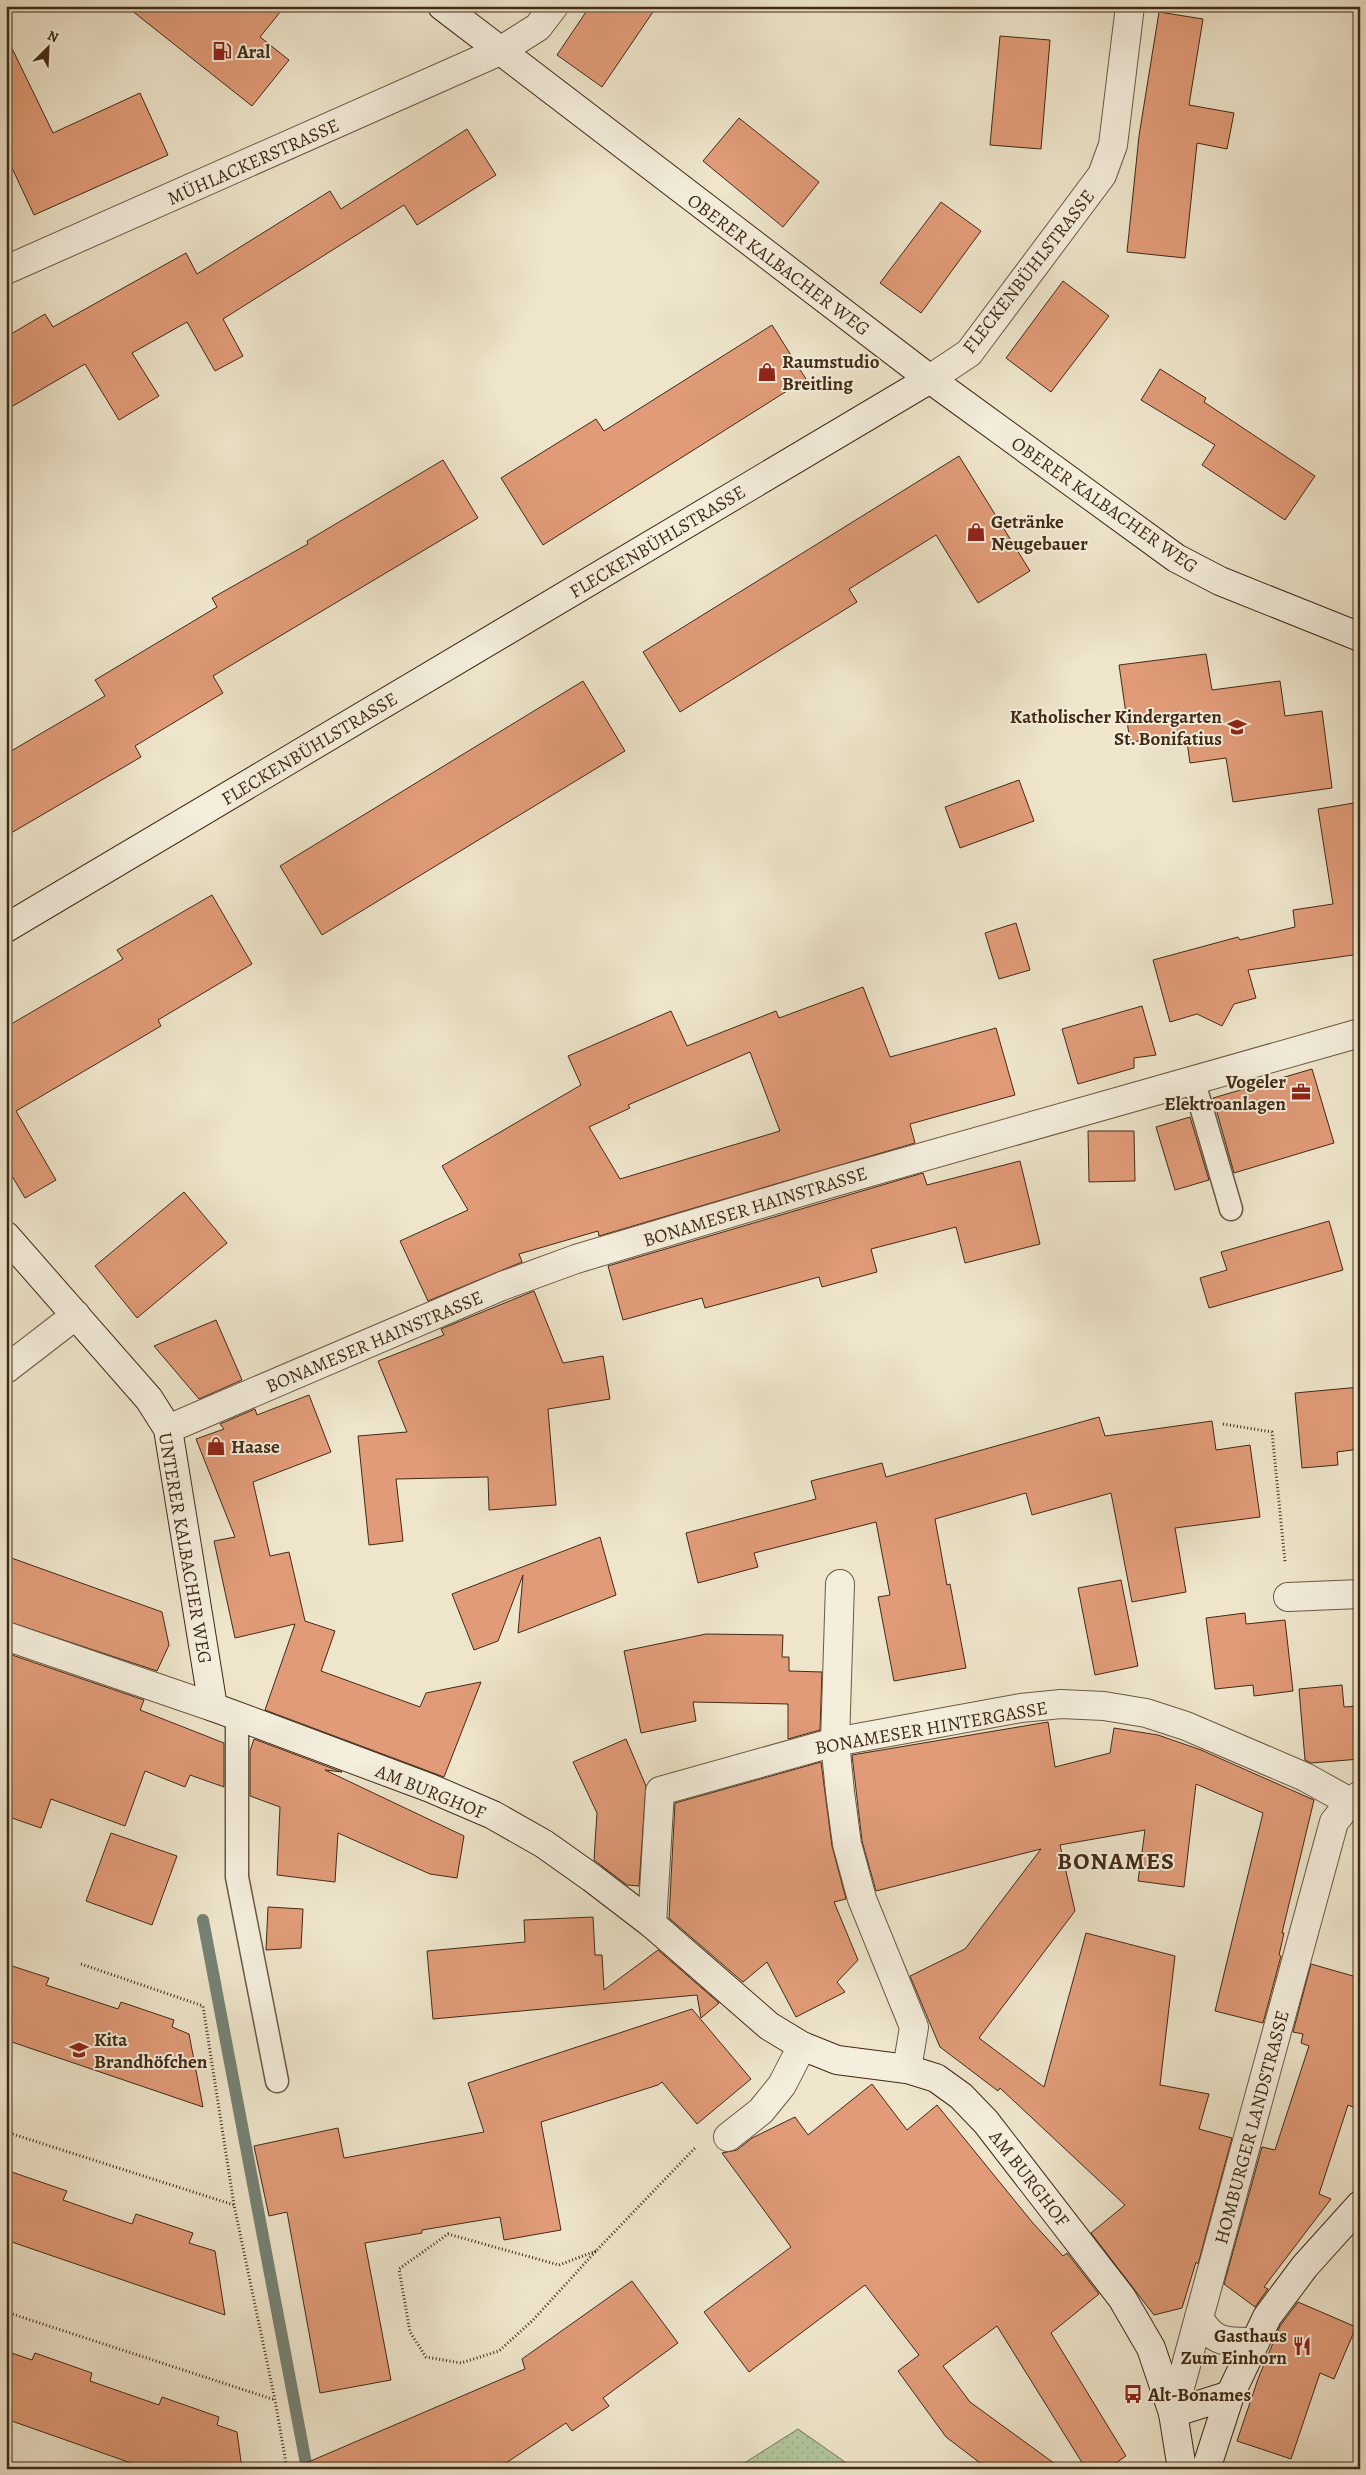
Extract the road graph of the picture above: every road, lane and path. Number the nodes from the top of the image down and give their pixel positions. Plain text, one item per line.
1 (442, 6) edge
2 (554, 6) edge
3 (1130, 6) edge
4 (500, 51) junction
5 (6, 270) edge
6 (930, 378) junction
7 (1360, 638) edge
8 (6, 928) edge
9 (1360, 1033) edge
10 (1193, 1079) junction
11 (1231, 1209) dead end
12 (6, 1236) edge
13 (76, 1315) junction
14 (6, 1369) edge
15 (1223, 1424) dead end
16 (168, 1429) junction
17 (840, 1584) dead end
18 (1360, 1594) edge
19 (1288, 1598) joint
20 (6, 1636) edge
21 (224, 1711) junction
22 (835, 1742) junction
23 (1355, 1798) edge
24 (652, 1924) junction
25 (81, 1964) dead end
26 (802, 2046) junction
27 (907, 2069) junction
28 (277, 2081) dead end
29 (6, 2132) edge
30 (728, 2137) joint
31 (234, 2205) junction
32 (1360, 2205) edge
33 (596, 2251) junction
34 (6, 2312) edge
35 (1199, 2318) junction
36 (1255, 2342) junction
37 (1230, 2395) junction
38 (275, 2400) junction
39 (1172, 2412) junction
40 (286, 2469) edge
41 (1182, 2469) edge
42 (1206, 2469) edge

1 - 4 street, OBERER KALBACHER WEG
2 - 4 street, MÜHLACKERSTRASSE
3 - 6 street, FLECKENBÜHLSTRASSE
4 - 5 street, MÜHLACKERSTRASSE
4 - 6 street, OBERER KALBACHER WEG
6 - 7 street, OBERER KALBACHER WEG
6 - 8 street, FLECKENBÜHLSTRASSE
9 - 10 street, BONAMESER HAINSTRASSE
10 - 11 lane
10 - 16 street, BONAMESER HAINSTRASSE
12 - 13 street, UNTERER KALBACHER WEG
13 - 14 street
13 - 16 street, UNTERER KALBACHER WEG
15 - 19 path
16 - 21 street, UNTERER KALBACHER WEG
17 - 22 street
18 - 19 street
20 - 21 street, AM BURGHOF
21 - 24 street, AM BURGHOF
21 - 28 lane
22 - 23 street, BONAMESER HINTERGASSE
22 - 24 street, BONAMESER HINTERGASSE
22 - 27 street
23 - 35 street, HOMBURGER LANDSTRASSE
24 - 26 street, AM BURGHOF
25 - 31 path
26 - 27 street, AM BURGHOF
26 - 30 street
27 - 39 street, AM BURGHOF
29 - 31 path
30 - 33 path
31 - 38 path
32 - 36 street
33 - 33 path
34 - 38 path
35 - 36 street
35 - 39 street, HOMBURGER LANDSTRASSE
36 - 37 street
37 - 39 street
37 - 42 street
38 - 40 path
39 - 41 street, HOMBURGER LANDSTRASSE

